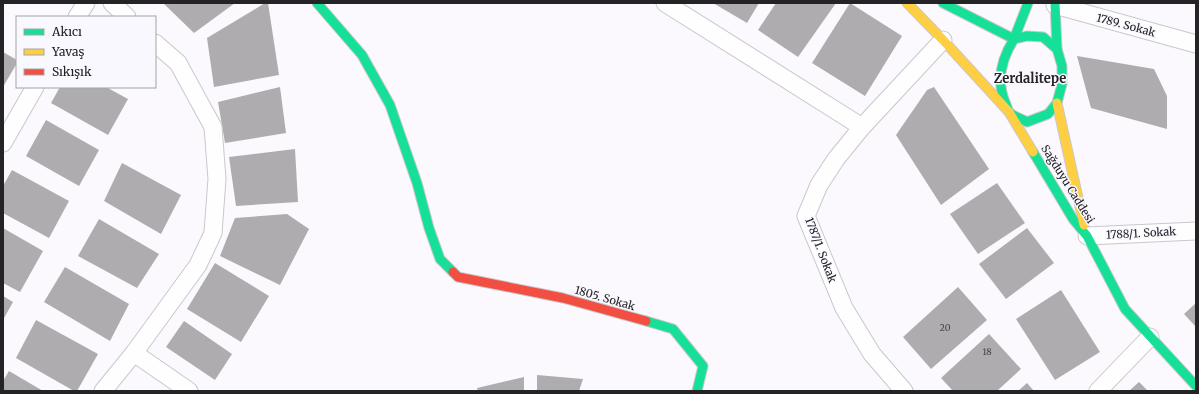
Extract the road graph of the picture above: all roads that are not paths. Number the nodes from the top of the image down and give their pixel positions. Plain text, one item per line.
1 (86, 3) edge
2 (112, 3) edge
3 (317, 3) edge
4 (665, 3) edge
5 (907, 3) edge
6 (943, 3) edge
7 (1028, 3) edge
8 (1055, 4) edge
9 (78, 16) edge
10 (126, 16) edge
11 (1014, 39) junction
12 (943, 40) junction
13 (156, 43) edge
14 (1196, 44) edge
15 (1057, 49) junction
16 (34, 88) edge
17 (1057, 103) junction
18 (1009, 112) junction
19 (862, 127) junction
20 (3, 143) edge
21 (1196, 231) edge
22 (1086, 236) junction
23 (1150, 337) junction
24 (134, 353) junction
25 (1196, 386) edge
26 (103, 391) edge
27 (189, 391) edge
28 (698, 391) edge
29 (904, 391) edge
30 (1098, 391) edge

1 - 9 street
2 - 10 street
3 - 28 street, 1805. Sokak
4 - 19 street
5 - 12 street, Sağduyu Caddesi
6 - 11 street
7 - 11 street
8 - 14 street, 1789. Sokak
8 - 15 street
11 - 15 street
11 - 18 street
12 - 18 street, Sağduyu Caddesi
12 - 19 street, 1787/1. Sokak
13 - 24 street
15 - 17 street
16 - 20 street
17 - 18 street
17 - 22 street
18 - 22 street, Sağduyu Caddesi
19 - 29 street, 1787/1. Sokak
21 - 22 street, 1788/1. Sokak
22 - 23 street, Sağduyu Caddesi
23 - 25 street, Sağduyu Caddesi
23 - 30 street
24 - 26 street
24 - 27 street

